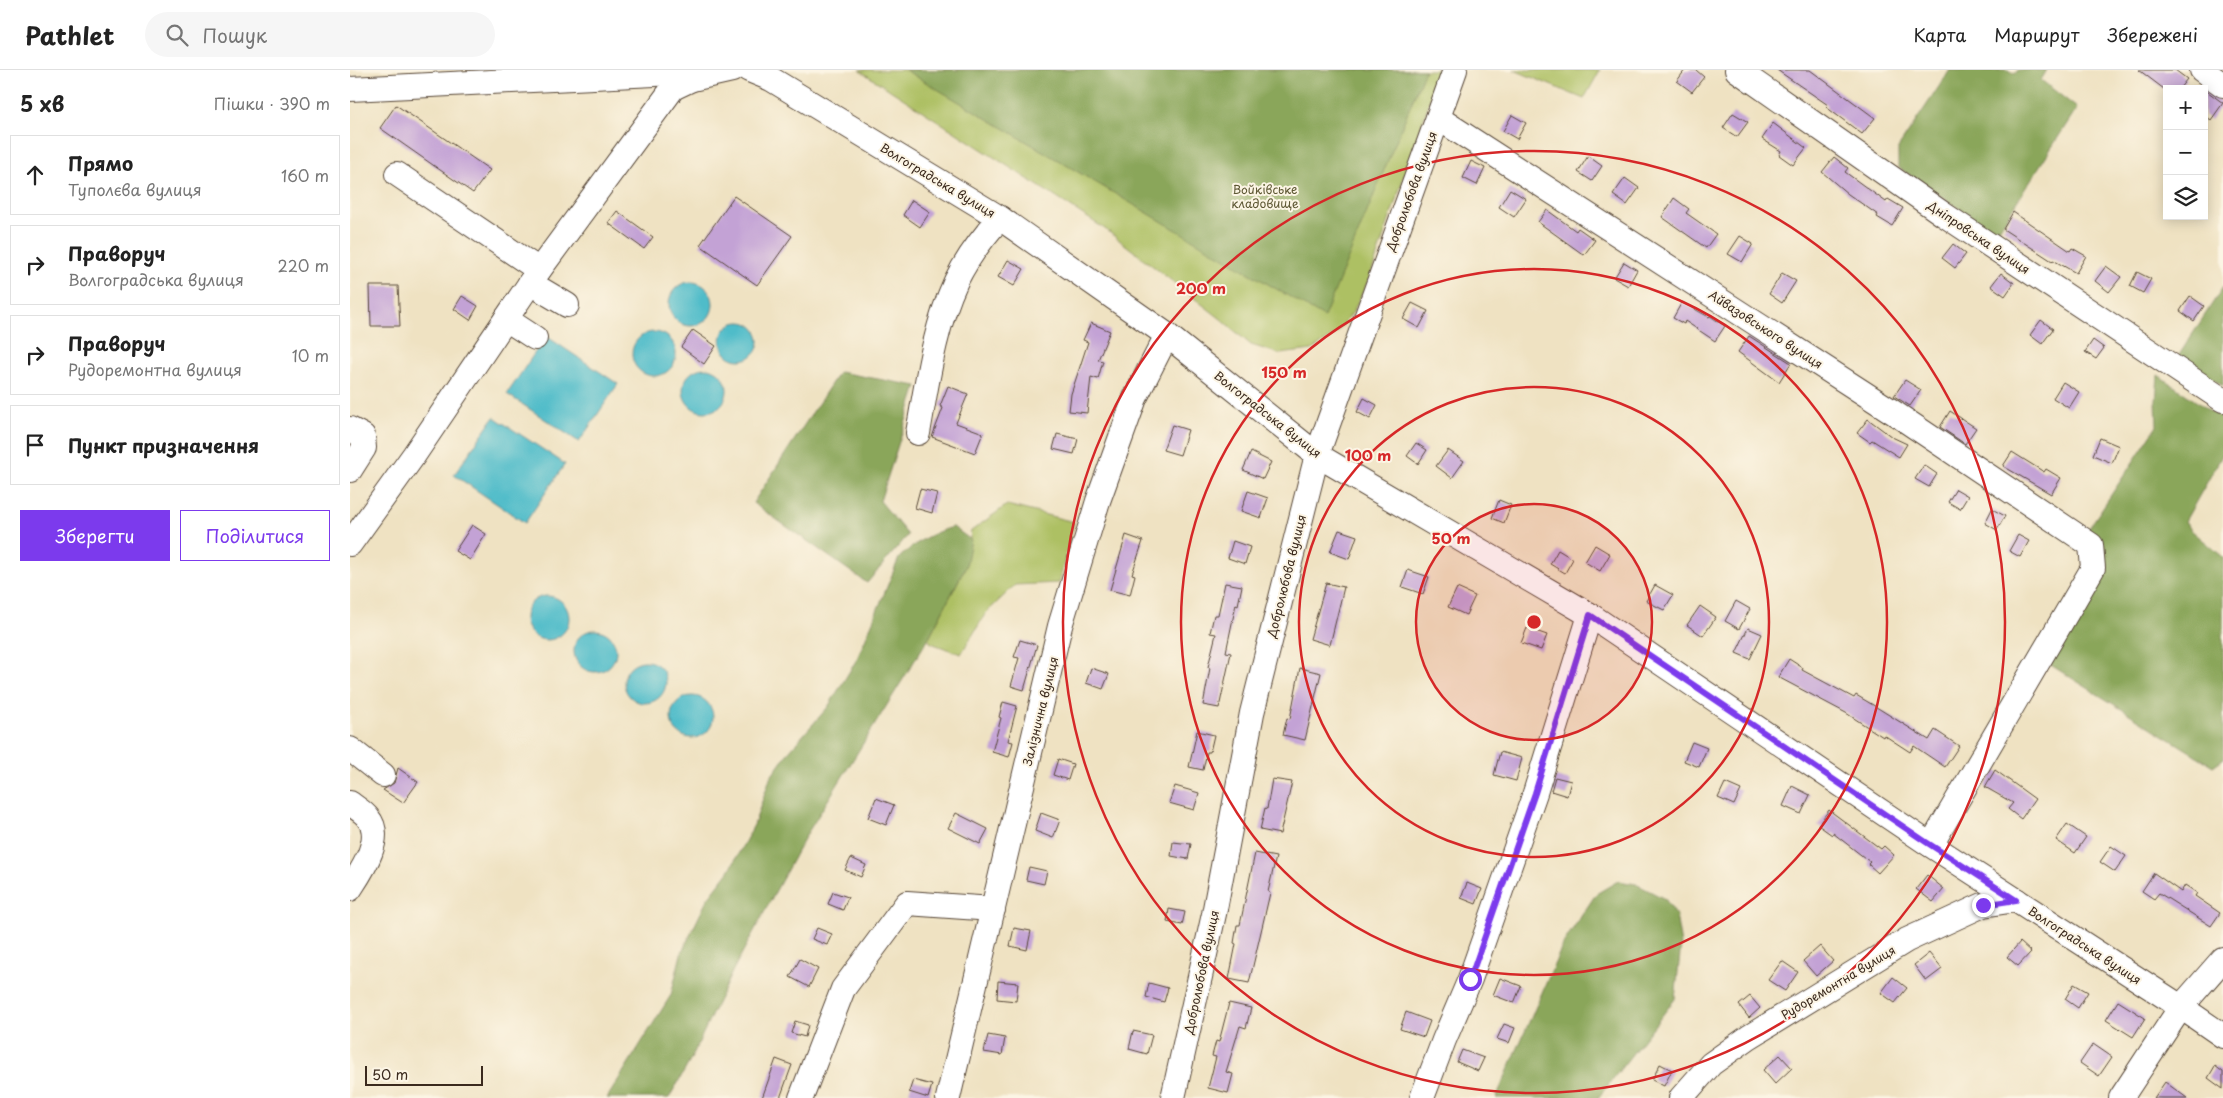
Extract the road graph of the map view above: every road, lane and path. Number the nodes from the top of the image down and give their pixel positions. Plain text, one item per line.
1 (732, 70) edge
2 (749, 70) edge
3 (1455, 70) edge
4 (1737, 70) edge
5 (2202, 70) edge
6 (692, 79) junction
7 (2223, 85) edge
8 (350, 89) edge
9 (1438, 118) junction
10 (397, 174) dead end
11 (1000, 218) junction
12 (535, 276) junction
13 (567, 305) dead end
14 (506, 319) junction
15 (1168, 335) junction
16 (535, 338) dead end
17 (2223, 400) edge
18 (350, 430) edge
19 (918, 433) dead end
20 (1317, 455) junction
21 (350, 470) edge
22 (353, 533) edge
23 (1590, 615) junction
24 (350, 749) edge
25 (383, 775) dead end
26 (350, 803) edge
27 (1931, 845) junction
28 (350, 889) edge
29 (2016, 900) junction
30 (993, 909) junction
31 (2223, 958) edge
32 (2181, 1007) junction
33 (2223, 1036) edge
34 (801, 1098) edge
35 (948, 1098) edge
36 (1173, 1098) edge
37 (1422, 1098) edge
38 (1681, 1098) edge
39 (2121, 1098) edge

1 - 6 street
2 - 11 street, Волгоградська вулиця
3 - 9 street, Добролюбова вулиця
4 - 17 street, Дніпровська вулиця
5 - 7 street
6 - 8 street
6 - 12 street
9 - 20 street, Добролюбова вулиця
9 - 27 street, Айвазовського вулиця
10 - 12 street
11 - 15 street, Волгоградська вулиця
11 - 19 street
12 - 13 street
12 - 14 street
14 - 16 street
14 - 22 street
15 - 20 street, Волгоградська вулиця
15 - 30 street, Залізнична вулиця
18 - 21 street
20 - 23 street, Волгоградська вулиця
20 - 36 street, Добролюбова вулиця
23 - 27 street, Волгоградська вулиця
23 - 37 street
24 - 25 street
26 - 28 street
27 - 29 street, Волгоградська вулиця
29 - 32 street, Волгоградська вулиця
29 - 38 street, Рудоремонтна вулиця
30 - 34 street
30 - 35 street, Залізнична вулиця
31 - 32 street
32 - 33 street, Волгоградська вулиця
32 - 39 street

